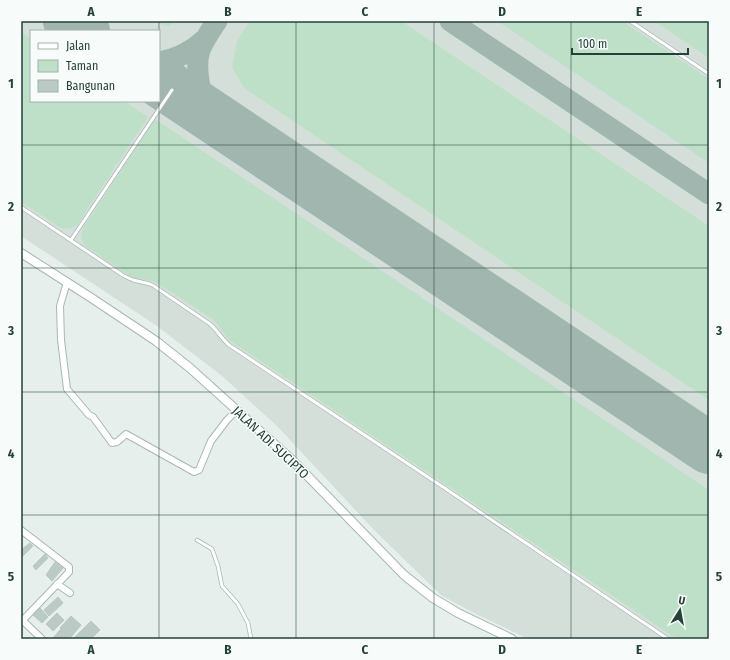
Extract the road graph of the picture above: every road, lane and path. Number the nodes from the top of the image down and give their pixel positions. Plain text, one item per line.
1 (630, 21) edge
2 (709, 74) edge
3 (172, 90) dead end
4 (21, 207) edge
5 (71, 240) junction
6 (21, 253) edge
7 (67, 282) junction
8 (237, 410) junction
9 (21, 530) edge
10 (197, 540) dead end
11 (57, 584) junction
12 (70, 593) dead end
13 (21, 620) edge
14 (42, 639) edge
15 (251, 639) edge
16 (512, 639) edge
17 (668, 639) edge

1 - 2 lane
3 - 5 lane
4 - 5 lane
5 - 17 lane
6 - 7 street, JALAN ADI SUCIPTO
7 - 8 street, JALAN ADI SUCIPTO
7 - 8 street
8 - 16 street, JALAN ADI SUCIPTO
9 - 11 street
10 - 15 lane
11 - 12 street
11 - 13 street
13 - 14 street

